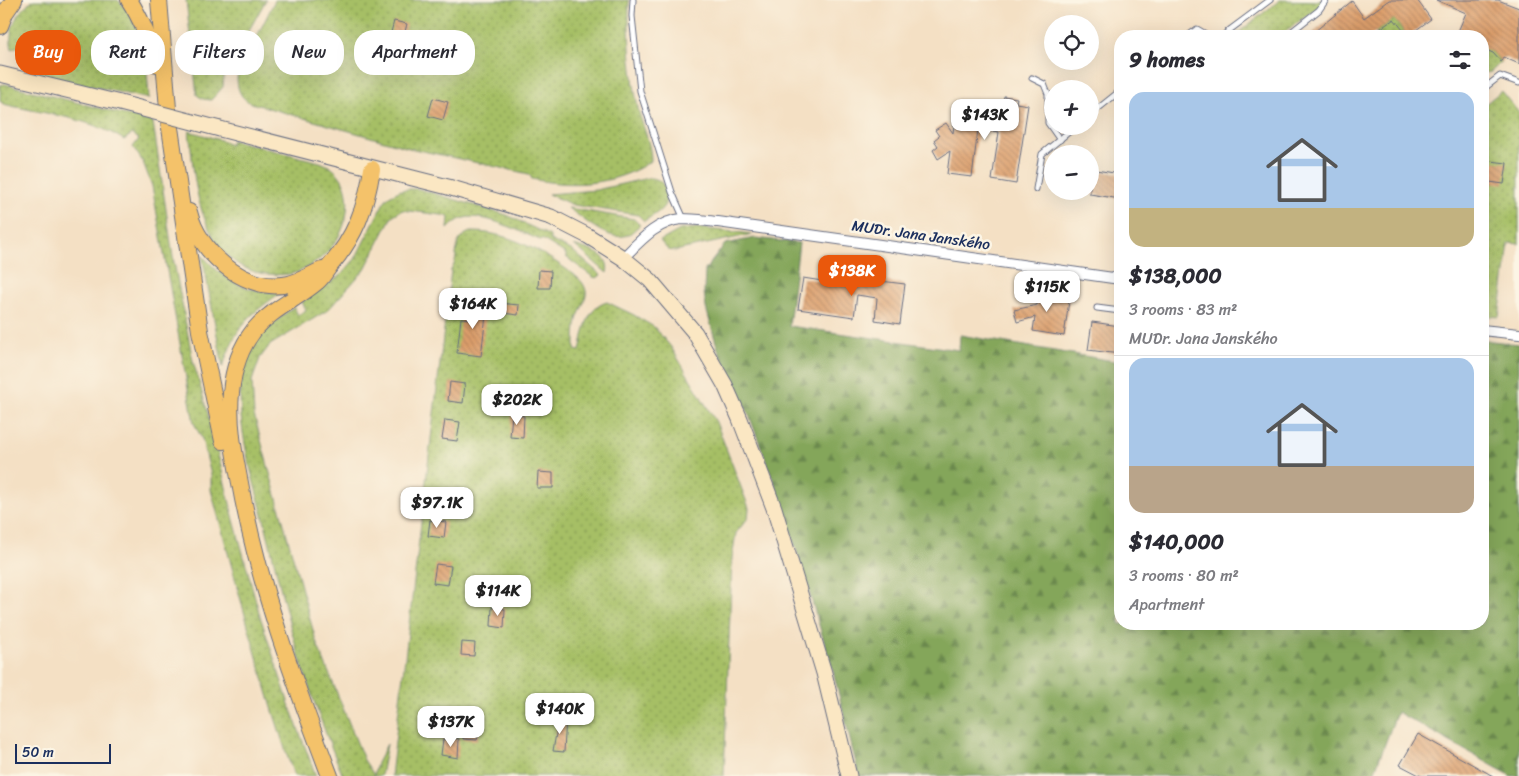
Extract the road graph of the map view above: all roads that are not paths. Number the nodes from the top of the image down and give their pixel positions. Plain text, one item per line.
1 (14, 0) edge
2 (129, 0) edge
3 (159, 0) edge
4 (633, 0) edge
5 (1270, 0) edge
6 (1326, 0) edge
7 (0, 26) edge
8 (1230, 30) edge
9 (1294, 30) edge
10 (0, 74) edge
11 (1032, 78) dead end
12 (1519, 83) edge
13 (1489, 85) edge
14 (1114, 96) edge
15 (167, 103) junction
16 (1099, 108) edge
17 (1066, 135) edge
18 (1060, 140) junction
19 (172, 144) junction
20 (372, 168) junction
21 (1036, 189) dead end
22 (684, 219) junction
23 (623, 258) junction
24 (329, 268) junction
25 (1114, 278) edge
26 (1097, 308) dead end
27 (1114, 310) edge
28 (1489, 331) edge
29 (1519, 334) edge
30 (246, 517) junction
31 (330, 776) edge
32 (849, 776) edge

1 - 7 main road
2 - 15 main road
3 - 15 main road
4 - 22 lane
5 - 8 lane
6 - 9 lane
10 - 20 main road, bridge
11 - 18 lane
12 - 13 lane
14 - 16 lane
15 - 19 main road
17 - 18 lane
18 - 21 lane
19 - 24 main road
19 - 30 main road
20 - 23 main road
20 - 24 main road
22 - 23 street
22 - 25 street, MUDr. Jana Janského
23 - 32 main road
24 - 30 main road
26 - 27 lane
28 - 29 street
30 - 31 main road

